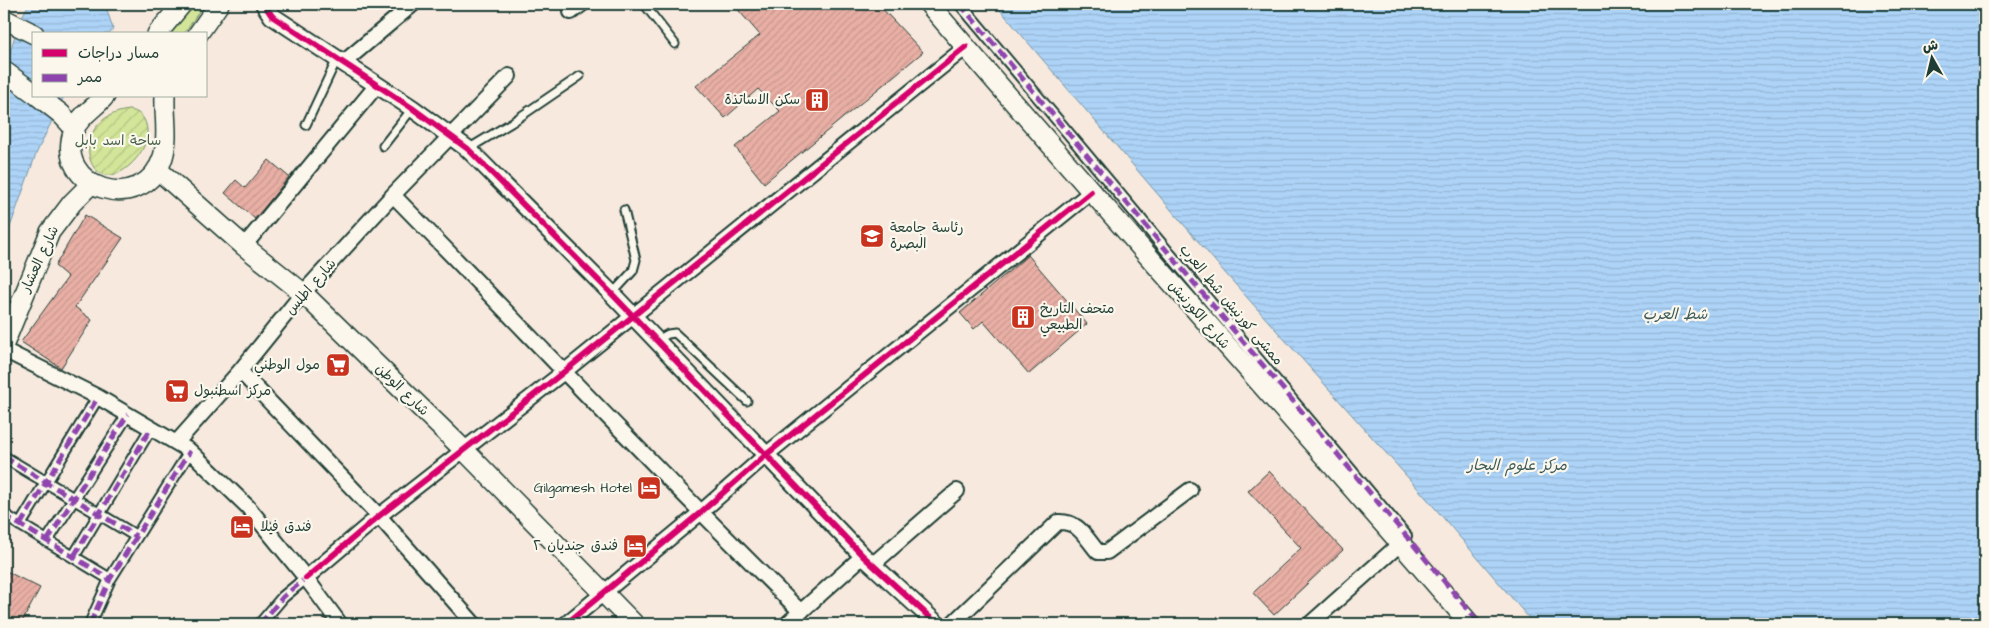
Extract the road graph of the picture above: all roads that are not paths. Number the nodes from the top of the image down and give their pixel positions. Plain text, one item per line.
1 (182, 4) edge
2 (219, 4) edge
3 (264, 4) edge
4 (413, 4) edge
5 (644, 4) edge
6 (929, 4) edge
7 (960, 4) edge
8 (6, 21) edge
9 (159, 32) edge
10 (199, 32) edge
11 (32, 33) edge
12 (675, 44) dead end
13 (966, 47) junction
14 (340, 61) junction
15 (4, 71) edge
16 (509, 76) dead end
17 (580, 76) dead end
18 (377, 85) junction
19 (32, 92) edge
20 (41, 98) edge
21 (103, 98) edge
22 (165, 98) edge
23 (412, 108) junction
24 (306, 125) dead end
25 (74, 128) junction
26 (450, 136) junction
27 (383, 146) dead end
28 (468, 149) junction
29 (157, 169) junction
30 (91, 184) junction
31 (1091, 192) junction
32 (393, 195) junction
33 (624, 210) dead end
34 (244, 246) junction
35 (304, 293) junction
36 (612, 294) junction
37 (632, 315) junction
38 (657, 341) junction
39 (4, 344) edge
40 (4, 350) edge
41 (240, 371) junction
42 (565, 371) junction
43 (98, 397) junction
44 (747, 401) dead end
45 (128, 414) junction
46 (151, 428) junction
47 (177, 442) junction
48 (464, 450) junction
49 (190, 451) junction
50 (767, 454) junction
51 (4, 457) edge
52 (47, 482) junction
53 (1190, 490) dead end
54 (957, 491) dead end
55 (74, 499) junction
56 (100, 513) junction
57 (700, 513) junction
58 (4, 515) edge
59 (379, 516) junction
60 (20, 525) junction
61 (136, 536) junction
62 (47, 541) junction
63 (1401, 543) junction
64 (74, 556) junction
65 (868, 560) junction
66 (306, 578) junction
67 (110, 579) junction
68 (605, 592) junction
69 (801, 612) junction
70 (90, 624) edge
71 (260, 624) edge
72 (340, 624) edge
73 (474, 624) edge
74 (566, 624) edge
75 (634, 624) edge
76 (787, 624) edge
77 (936, 624) edge
78 (952, 624) edge
79 (1310, 624) edge
80 (1470, 624) edge
81 (1480, 624) edge

1 - 9 main road
2 - 10 main road
3 - 14 street
4 - 14 street
5 - 12 lane
6 - 13 main road, شارع الكورنيش
7 - 81 street, ممشى كورنيش شط العرب
8 - 11 main road
13 - 31 main road, شارع الكورنيش
13 - 37 street
14 - 18 street
14 - 24 lane
15 - 19 main road
16 - 26 street, شارع اطلس
17 - 28 lane
18 - 23 street
18 - 34 street
20 - 25 main road
21 - 25 main road
22 - 29 main road
23 - 26 street
23 - 27 lane
25 - 30 main road
26 - 28 street
26 - 32 street, شارع اطلس
28 - 36 street
29 - 30 main road
29 - 34 main road, شارع الوطن
30 - 39 main road, شارع العشار
31 - 50 street
31 - 63 main road, شارع الكورنيش
32 - 35 street, شارع اطلس
32 - 42 street
33 - 36 lane
34 - 35 main road, شارع الوطن
35 - 41 street, شارع اطلس
35 - 48 main road, شارع الوطن
36 - 37 street
37 - 38 street
37 - 42 street
38 - 44 lane
38 - 50 street
40 - 43 street
41 - 47 street, شارع اطلس
41 - 59 street
42 - 48 street
42 - 57 street
43 - 45 street
43 - 52 street
45 - 46 street
45 - 55 street
46 - 47 street
46 - 56 street
47 - 49 street
48 - 59 street
48 - 68 main road, شارع الوطن
49 - 61 street
49 - 66 street
50 - 57 street
50 - 65 street
51 - 52 street
52 - 55 street
52 - 60 street
53 - 78 street
54 - 65 street
55 - 56 street
55 - 62 street
56 - 61 street
56 - 64 street
57 - 68 street
57 - 69 street
58 - 60 street
59 - 66 street
59 - 73 street
60 - 62 street
61 - 67 street
62 - 64 street
63 - 79 street
63 - 80 main road, شارع الكورنيش
64 - 67 street
65 - 69 street
65 - 77 street
66 - 71 street
66 - 72 street
67 - 70 street
68 - 74 street
68 - 75 main road, شارع الوطن
69 - 76 street

